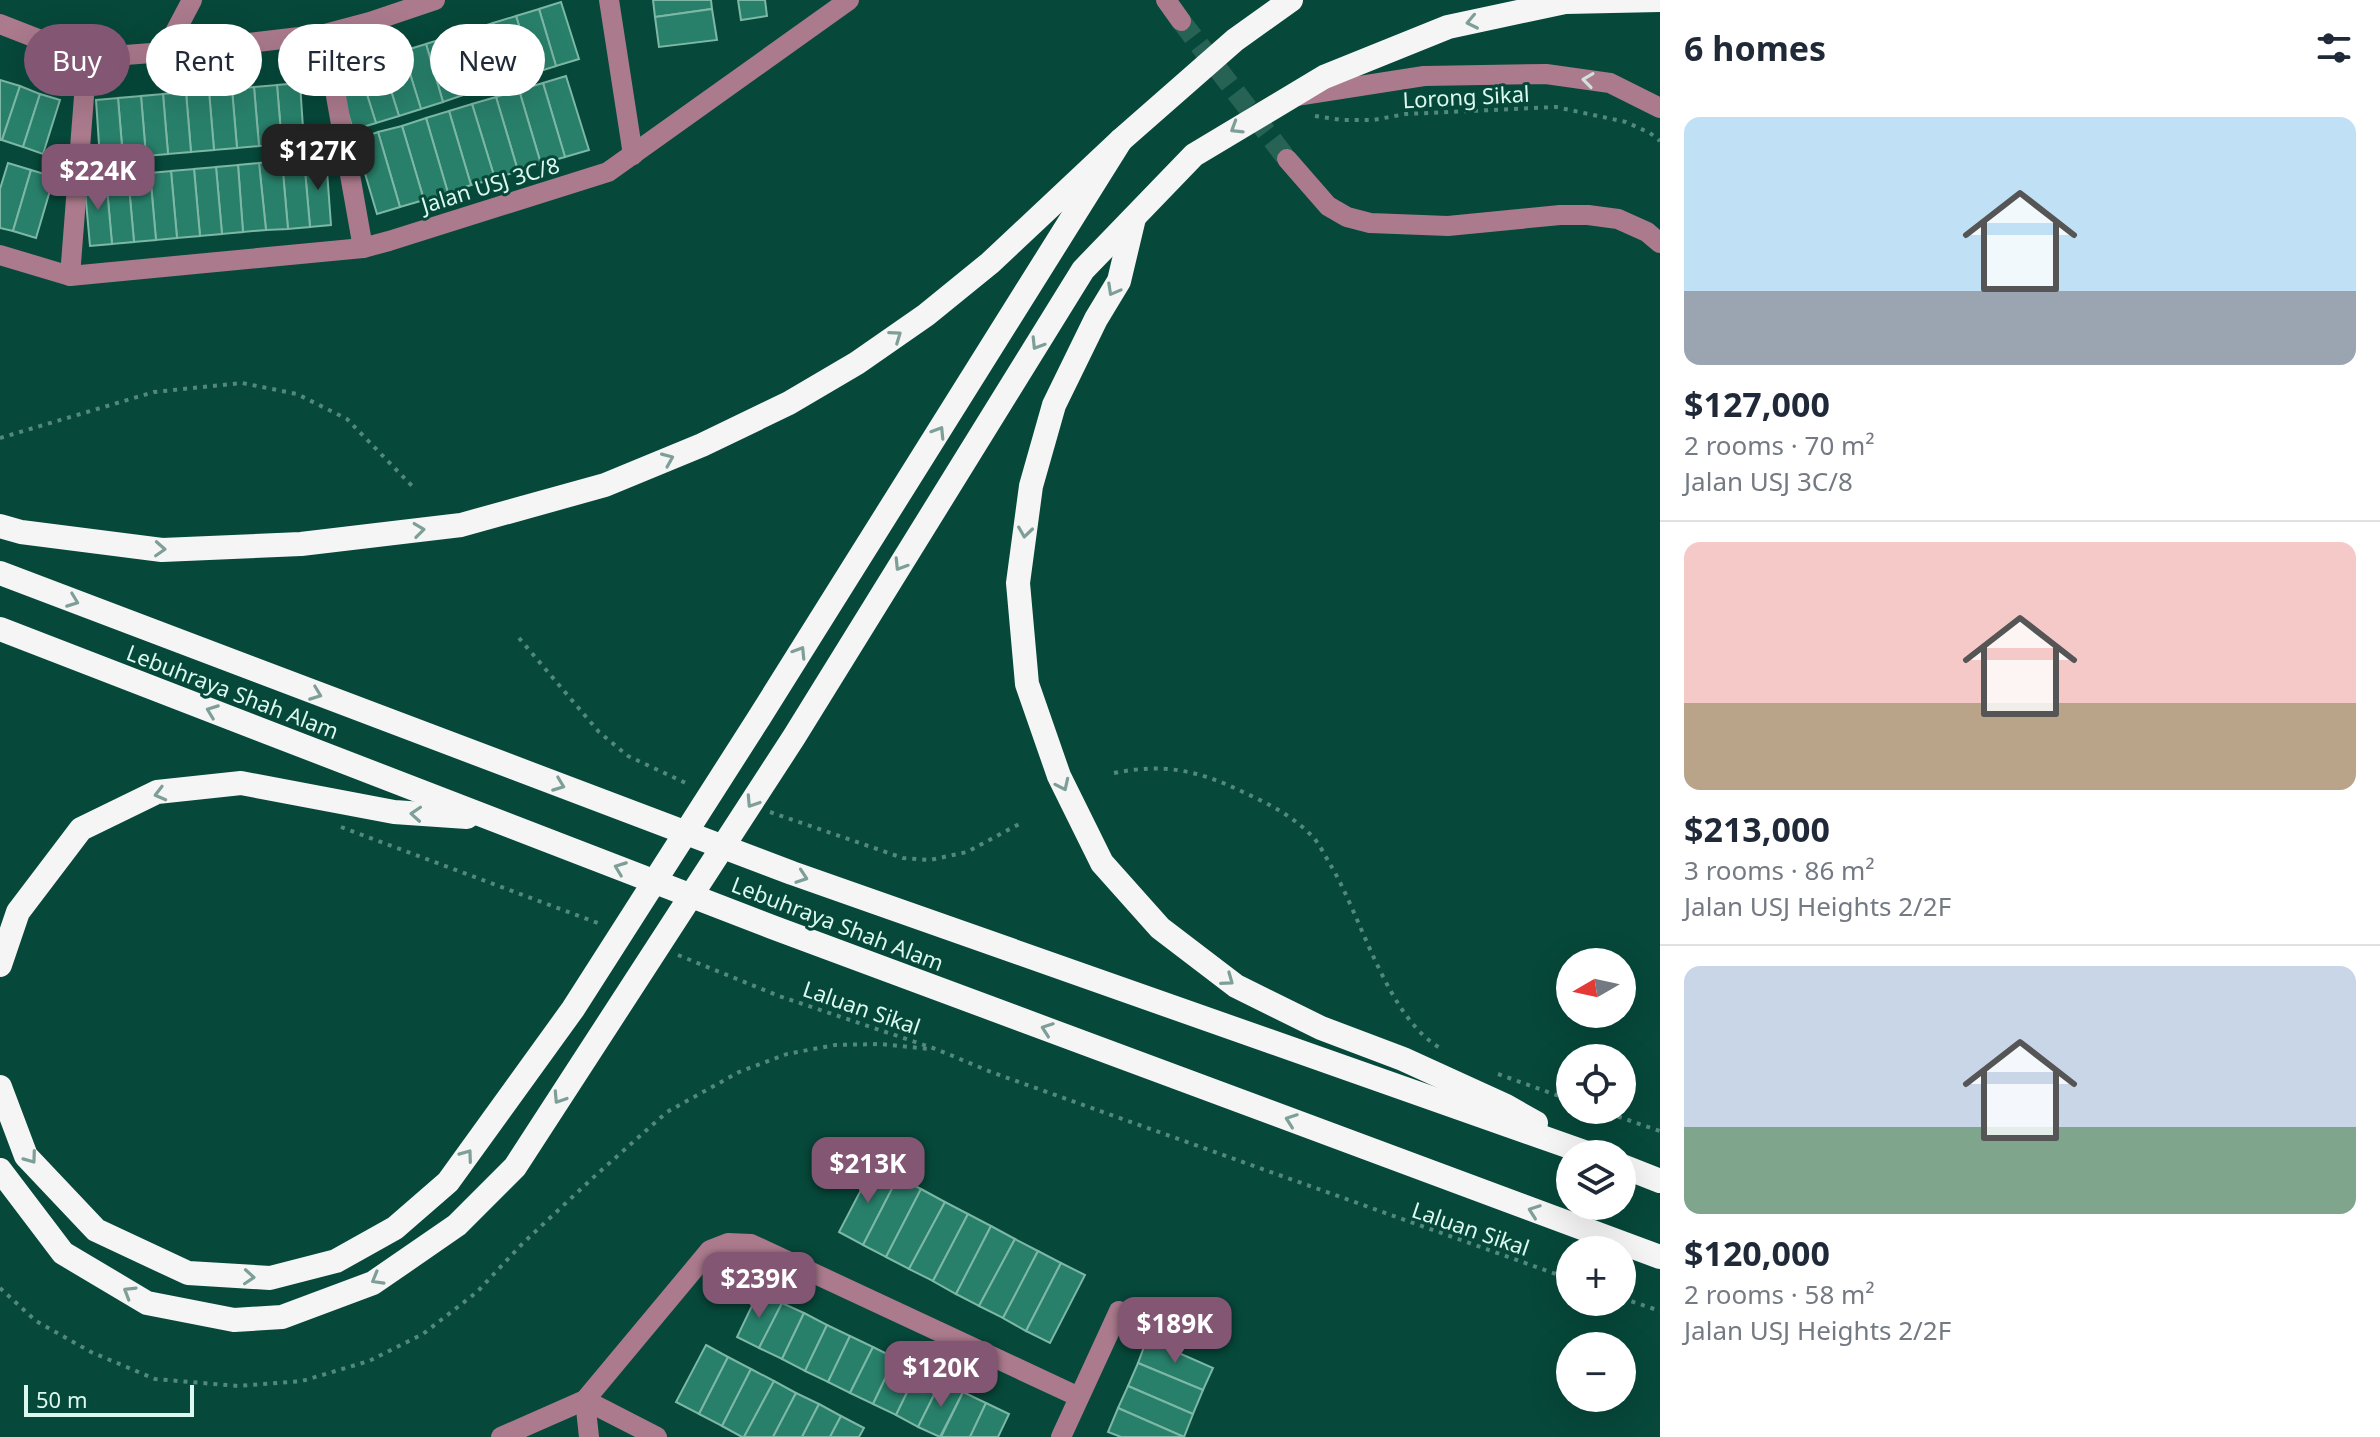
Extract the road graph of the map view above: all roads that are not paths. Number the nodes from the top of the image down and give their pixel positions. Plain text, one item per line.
1 (192, 0) edge
2 (435, 0) edge
3 (609, 0) edge
4 (849, 0) edge
5 (1166, 0) edge
6 (1291, 0) edge
7 (1660, 0) edge
8 (830, 6) edge
9 (1181, 21) tunnel mouth
10 (0, 24) edge
11 (179, 24) edge
12 (362, 24) edge
13 (24, 33) edge
14 (84, 96) edge
15 (336, 96) edge
16 (1289, 97) junction
17 (1660, 108) edge
18 (1121, 140) junction
19 (633, 155) junction
20 (1287, 159) tunnel mouth
21 (1135, 216) junction
22 (1660, 243) edge
23 (363, 248) junction
24 (0, 255) edge
25 (70, 276) junction
26 (0, 526) edge
27 (0, 573) edge
28 (0, 629) edge
29 (494, 819) junction
30 (0, 965) edge
31 (0, 1087) edge
32 (1566, 1140) edge
33 (1556, 1142) edge
34 (0, 1170) edge
35 (1636, 1172) edge
36 (1660, 1181) edge
37 (1660, 1257) edge
38 (1119, 1311) dead end
39 (1079, 1397) junction
40 (585, 1400) junction
41 (501, 1437) edge
42 (589, 1437) edge
43 (657, 1437) edge
44 (1061, 1437) edge

1 - 11 street
2 - 12 street
3 - 19 street
4 - 8 street, Jalan USJ 3C/8
5 - 9 street
6 - 18 highway
7 -> 16 highway
8 - 19 street, Jalan USJ 3C/8
10 - 13 street
14 - 25 street
15 - 23 street
17 -> 16 street
16 -> 21 highway
26 -> 18 highway
31 -> 18 highway
19 - 23 street, Jalan USJ 3C/8
20 - 22 street
21 -> 32 highway
21 -> 34 highway
23 - 25 street, Jalan USJ 3C/8
24 - 25 street, Jalan USJ 3C/8
27 -> 33 highway, Lebuhraya Shah Alam
29 -> 28 highway, Lebuhraya Shah Alam
29 -> 30 highway
37 -> 29 highway, Lebuhraya Shah Alam
35 - 36 highway
38 - 39 street
39 - 40 street
39 - 44 street
40 - 41 street
40 - 42 street
40 - 43 street

